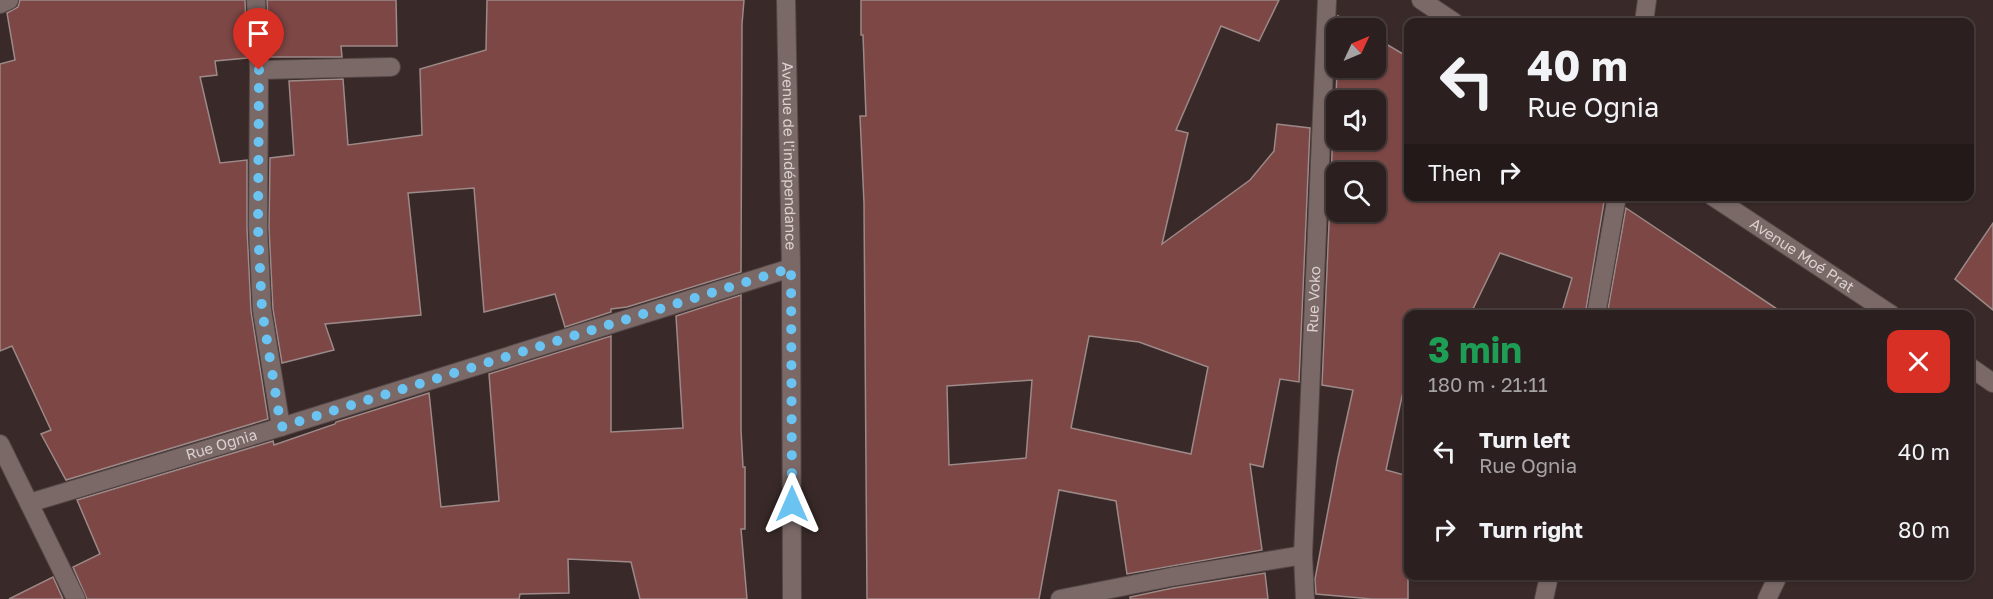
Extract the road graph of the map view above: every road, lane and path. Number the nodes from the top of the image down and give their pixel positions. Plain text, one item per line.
1 (9, 0) edge
2 (256, 0) edge
3 (786, 0) edge
4 (1327, 0) edge
5 (1421, 0) edge
6 (1647, 0) edge
7 (0, 4) edge
8 (1448, 18) edge
9 (1645, 18) edge
10 (390, 67) dead end
11 (259, 70) junction
12 (1616, 201) edge
13 (1720, 201) edge
14 (791, 268) junction
15 (1597, 310) edge
16 (1884, 310) edge
17 (1974, 370) edge
18 (1993, 382) edge
19 (281, 427) junction
20 (0, 444) edge
21 (29, 503) junction
22 (1303, 555) junction
23 (1548, 580) edge
24 (1776, 580) edge
25 (76, 599) edge
26 (792, 599) edge
27 (1060, 599) edge
28 (1305, 599) edge
29 (1544, 599) edge
30 (1767, 599) edge

1 - 7 street
2 - 11 street
3 - 14 street, Avenue de l'indépendance
4 - 22 street, Rue Voko
5 - 8 street
6 - 9 street
10 - 11 street
11 - 19 street
12 - 15 street
13 - 16 street, Avenue Moé Prat
14 - 19 street, Rue Ognia
14 - 26 street, Avenue de l'indépendance
17 - 18 street
19 - 21 street, Rue Ognia
20 - 21 street
21 - 25 street
22 - 27 street
22 - 28 street, Rue Voko
23 - 29 street
24 - 30 street

